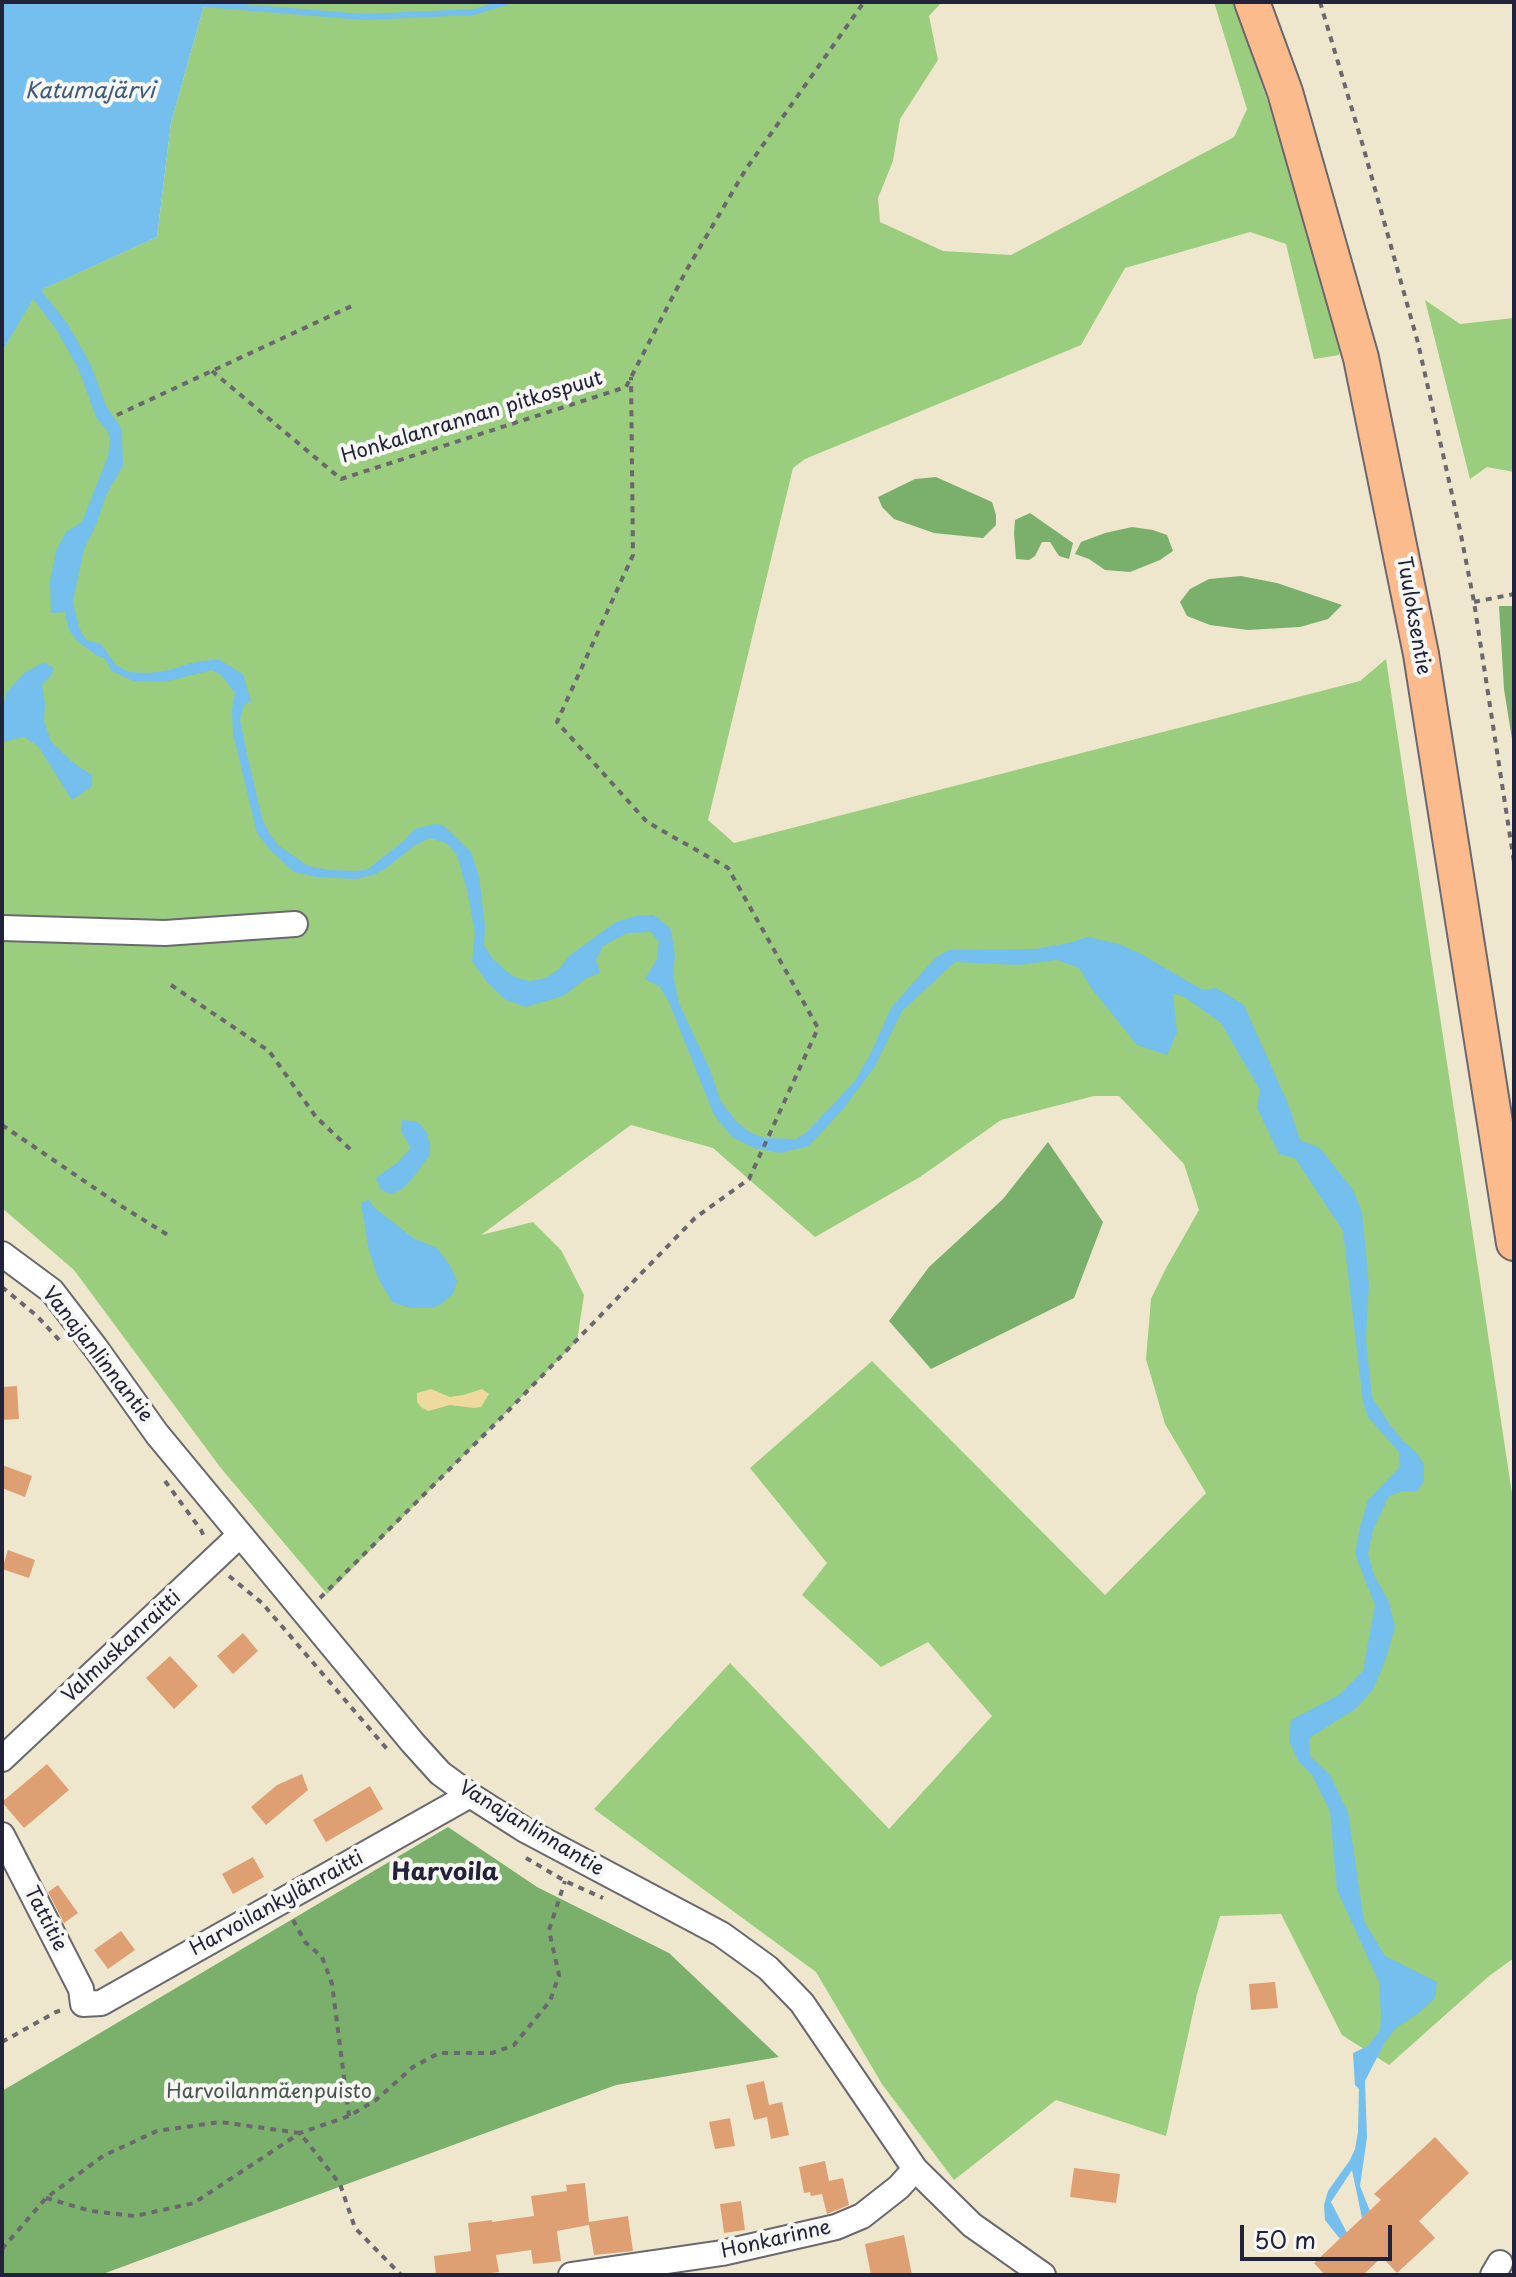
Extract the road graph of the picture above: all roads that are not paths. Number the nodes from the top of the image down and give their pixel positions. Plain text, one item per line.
1 (1252, 2) edge
2 (295, 924) dead end
3 (2, 928) edge
4 (1514, 1243) edge
5 (2, 1254) edge
6 (240, 1535) junction
7 (2, 1759) edge
8 (470, 1795) junction
9 (2, 1835) edge
10 (83, 2004) joint
11 (915, 2169) junction
12 (571, 2275) edge
13 (1043, 2275) edge

1 - 4 highway, Tuuloksentie
2 - 3 street
5 - 6 street, Vanajanlinnantie
6 - 7 street, Valmuskanraitti
6 - 8 street, Vanajanlinnantie
8 - 10 street, Harvoilankylänraitti
8 - 11 street, Vanajanlinnantie
9 - 10 street, Tattitie
11 - 12 street, Honkarinne
11 - 13 street, Vanajanlinnantie

